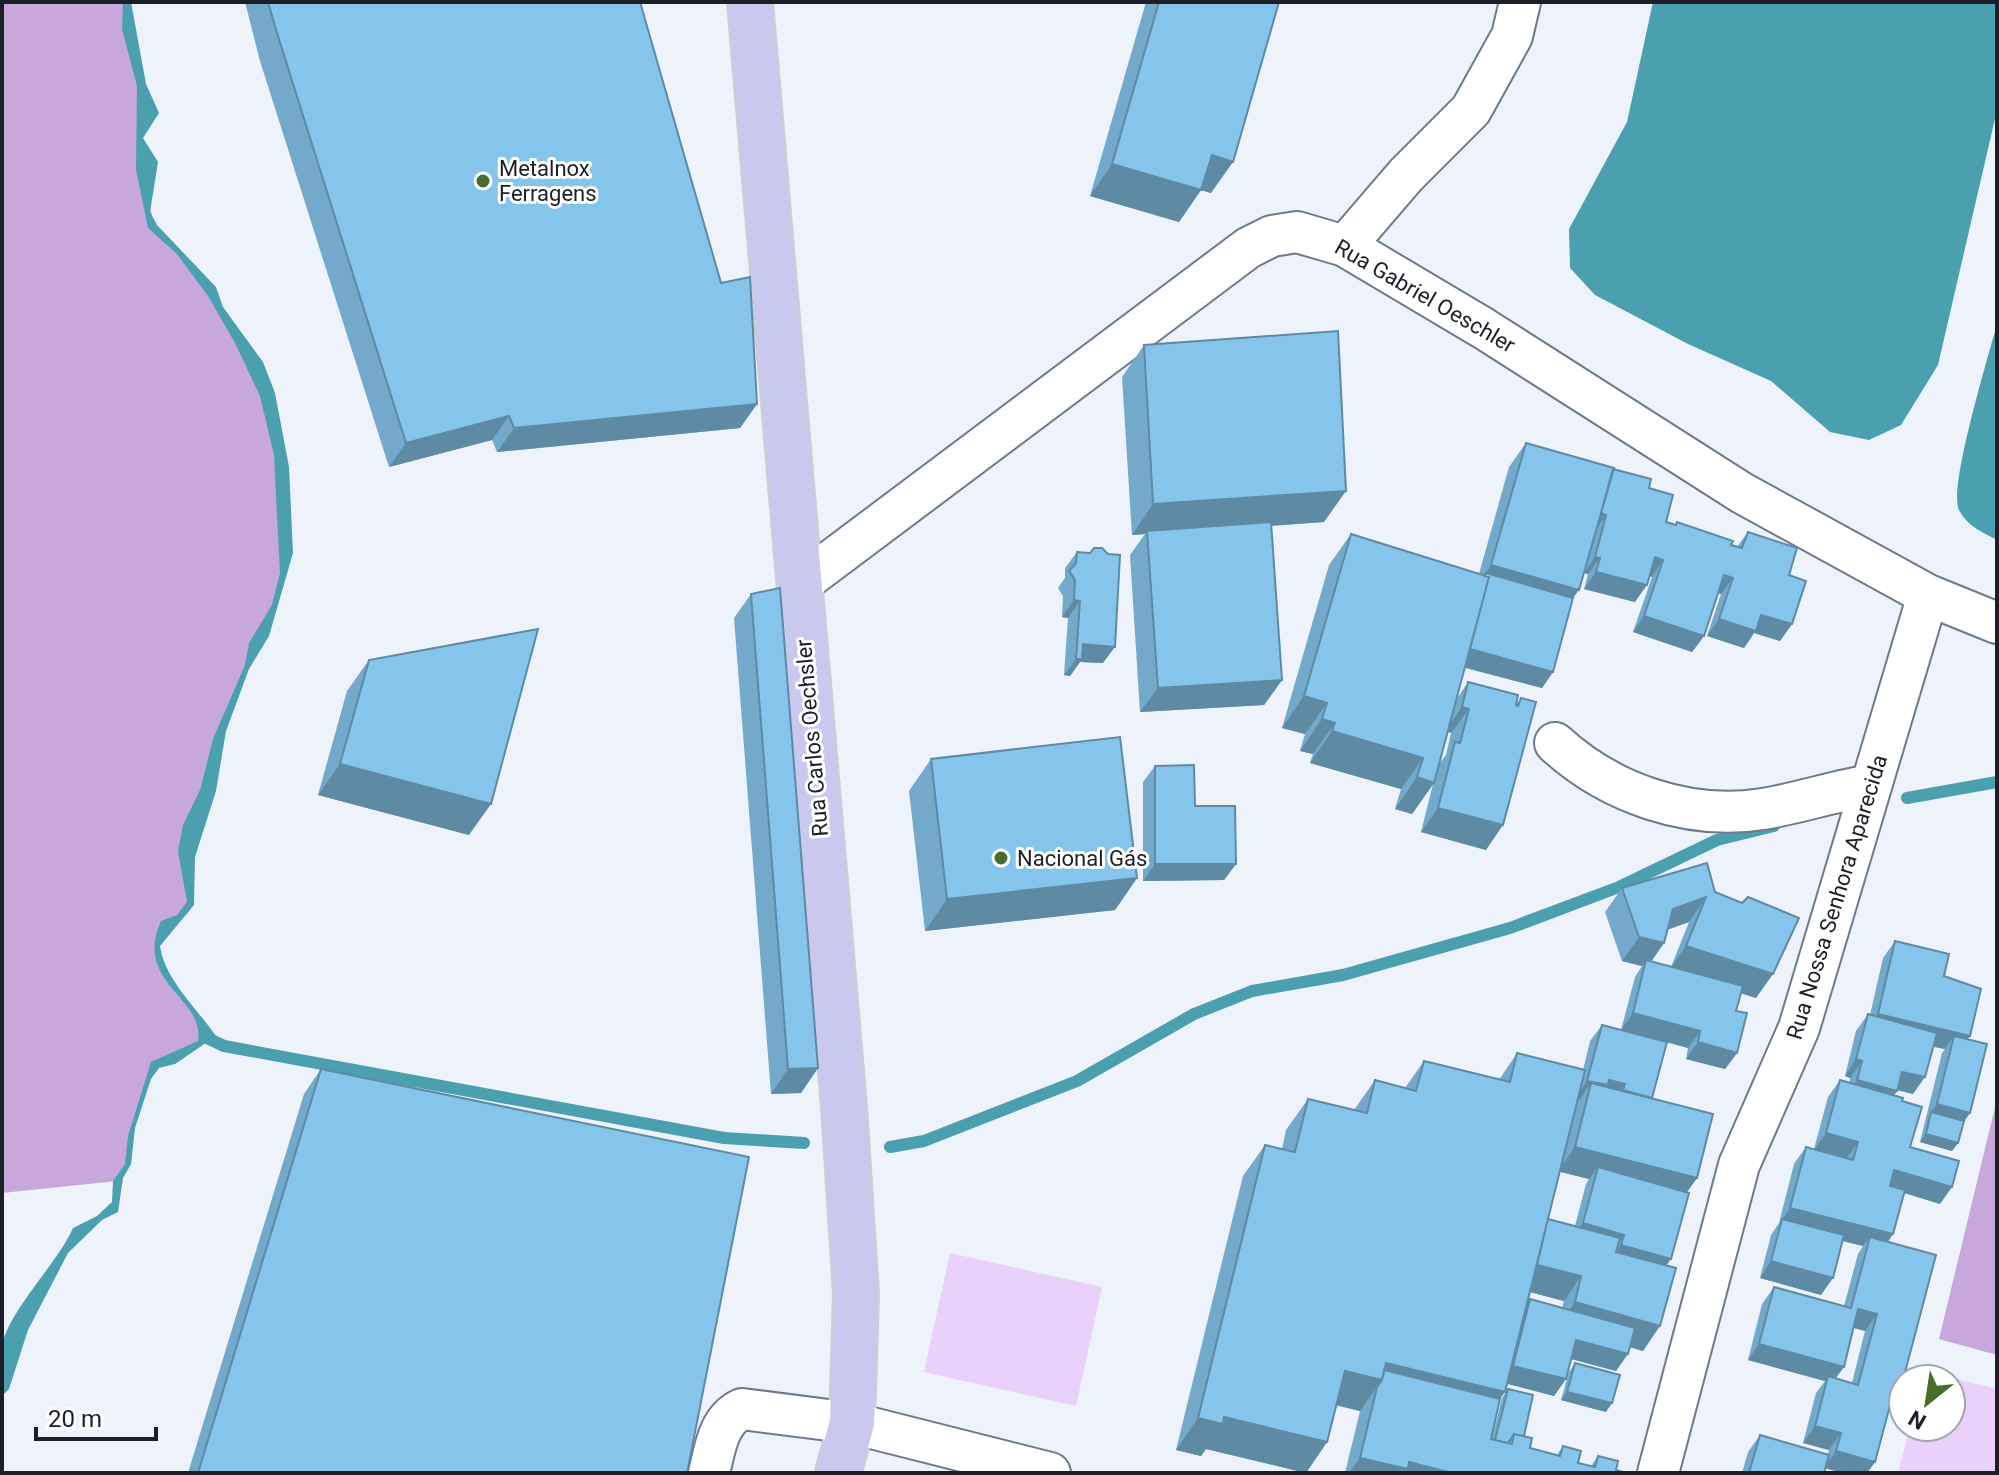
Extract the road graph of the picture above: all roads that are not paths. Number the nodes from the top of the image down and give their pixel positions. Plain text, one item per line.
1 (750, 2) edge
2 (1520, 2) edge
3 (1345, 246) junction
4 (800, 584) junction
5 (1928, 595) junction
6 (1997, 623) edge
7 (1555, 743) dead end
8 (1871, 785) junction
9 (852, 1423) junction
10 (709, 1473) edge
11 (838, 1473) edge
12 (1050, 1473) edge
13 (1658, 1473) edge

1 - 4 main road, Rua Carlos Oechsler
2 - 3 street
3 - 4 street, Rua Gabriel Oeschler
3 - 5 street, Rua Gabriel Oeschler
4 - 9 main road, Rua Carlos Oechsler
5 - 6 street, Rua Gabriel Oeschler
5 - 8 street, Rua Nossa Senhora Aparecida
7 - 8 street
8 - 13 street, Rua Nossa Senhora Aparecida
9 - 10 street
9 - 11 main road, Rua Carlos Oechsler
9 - 12 street

